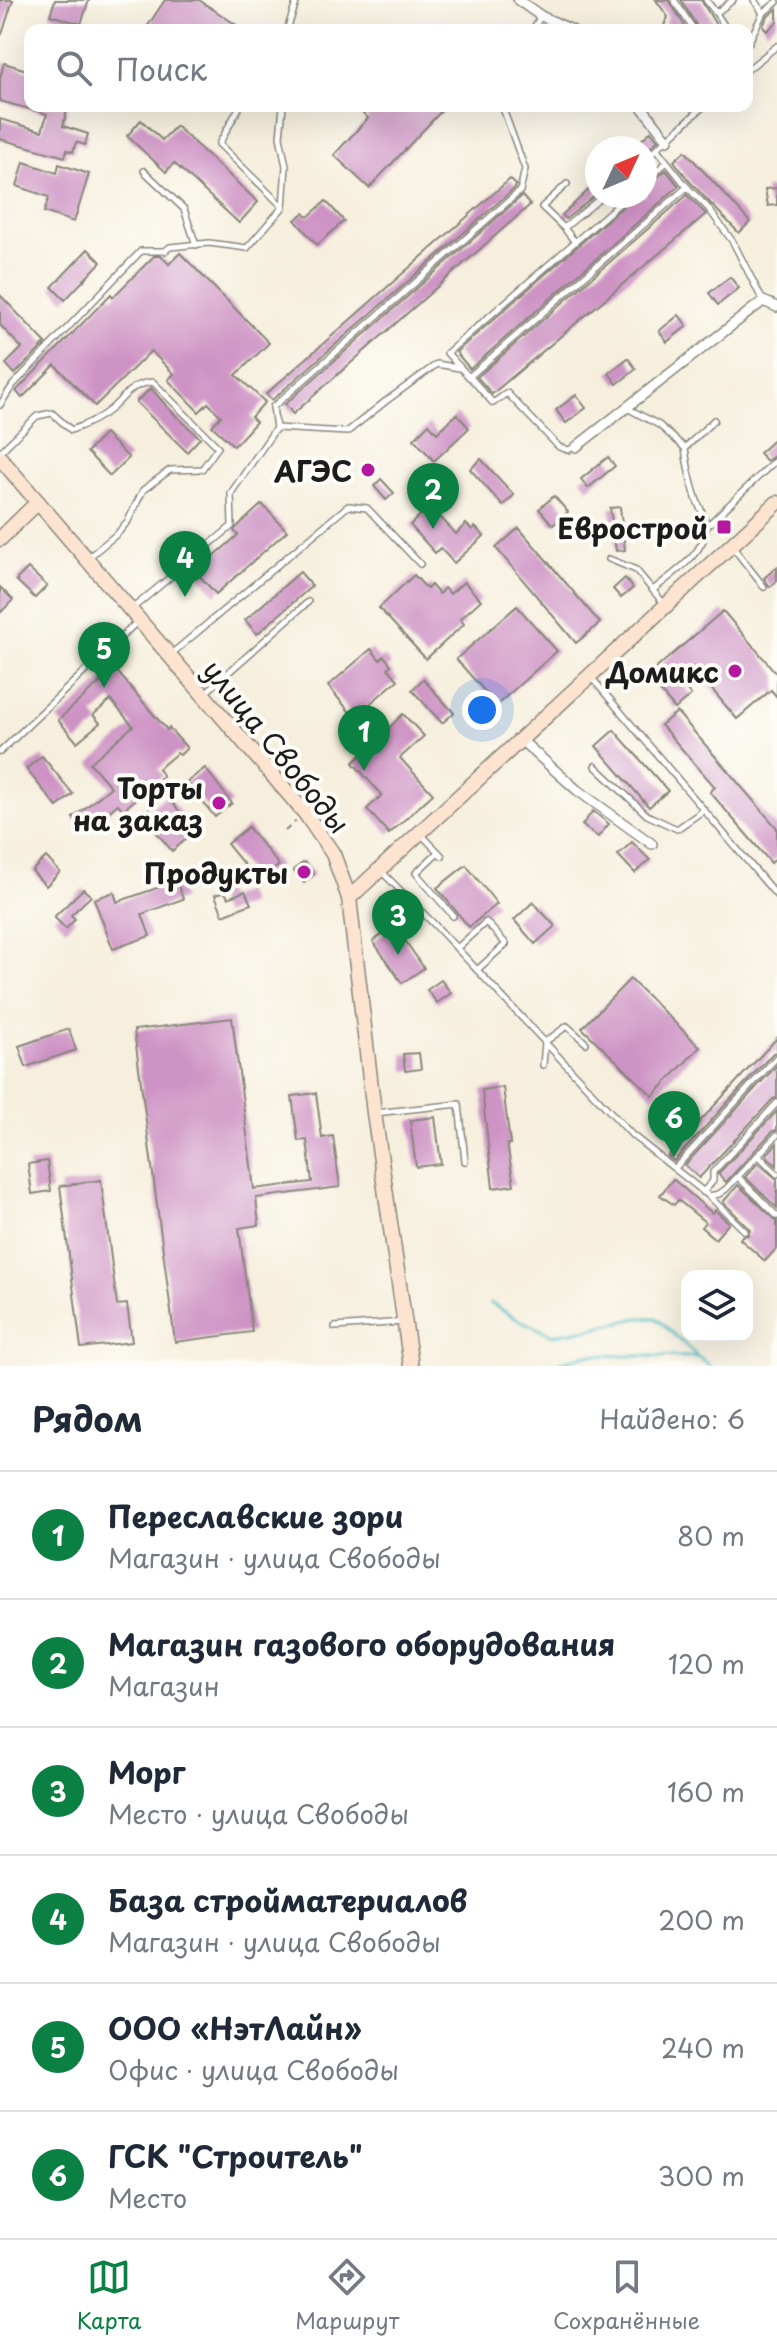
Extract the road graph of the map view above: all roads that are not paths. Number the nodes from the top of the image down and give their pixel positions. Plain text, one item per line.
1 (297, 0) edge
2 (518, 0) edge
3 (674, 0) edge
4 (706, 0) edge
5 (733, 0) edge
6 (754, 0) edge
7 (777, 2) edge
8 (716, 13) junction
9 (763, 13) junction
10 (541, 16) junction
11 (289, 24) edge
12 (536, 24) edge
13 (559, 24) edge
14 (690, 24) edge
15 (723, 24) edge
16 (753, 34) edge
17 (777, 46) edge
18 (753, 65) edge
19 (237, 112) edge
20 (282, 112) edge
21 (504, 112) edge
22 (646, 112) edge
23 (698, 112) edge
24 (668, 140) junction
25 (657, 149) joint
26 (667, 162) junction
27 (144, 171) dead end
28 (657, 171) edge
29 (567, 184) dead end
30 (687, 187) junction
31 (283, 207) junction
32 (588, 208) edge
33 (614, 208) edge
34 (564, 228) junction
35 (575, 242) junction
36 (196, 245) junction
37 (763, 301) junction
38 (777, 307) edge
39 (462, 369) junction
40 (469, 376) junction
41 (0, 405) edge
42 (626, 408) junction
43 (714, 420) dead end
44 (276, 428) junction
45 (576, 447) joint
46 (685, 448) junction
47 (0, 452) edge
48 (0, 458) edge
49 (777, 459) edge
50 (38, 502) junction
51 (777, 503) edge
52 (707, 526) junction
53 (0, 539) edge
54 (731, 545) junction
55 (87, 559) junction
56 (609, 559) dead end
57 (420, 564) dead end
58 (764, 587) dead end
59 (653, 590) junction
60 (308, 602) dead end
61 (666, 606) junction
62 (134, 615) junction
63 (169, 656) junction
64 (590, 676) junction
65 (203, 695) junction
66 (522, 741) junction
67 (0, 752) edge
68 (595, 766) dead end
69 (704, 810) junction
70 (420, 833) junction
71 (652, 844) dead end
72 (380, 870) junction
73 (777, 896) edge
74 (349, 898) junction
75 (453, 916) dead end
76 (457, 948) junction
77 (477, 970) junction
78 (545, 1042) junction
79 (586, 1043) dead end
80 (777, 1057) edge
81 (543, 1065) dead end
82 (777, 1103) edge
83 (374, 1113) junction
84 (777, 1135) edge
85 (758, 1155) junction
86 (465, 1161) dead end
87 (675, 1168) junction
88 (777, 1174) edge
89 (738, 1177) junction
90 (706, 1194) junction
91 (777, 1216) edge
92 (745, 1231) dead end
93 (404, 1322) junction
94 (335, 1327) dead end
95 (411, 1366) edge

1 - 11 lane
2 - 10 street
3 - 14 lane
4 - 8 lane
5 - 8 lane
6 - 9 lane
7 - 9 lane
8 - 15 lane
9 - 16 lane
10 - 12 lane
10 - 13 street
17 - 18 lane
19 - 31 lane
20 - 31 lane
21 - 44 lane
22 - 24 street
23 - 24 lane
24 - 25 lane
25 - 26 lane
26 - 28 lane
26 - 30 lane
27 - 36 lane
29 - 34 lane
30 - 37 lane
30 - 40 lane
31 - 36 lane
32 - 34 lane
33 - 35 lane
34 - 35 lane
35 - 39 lane
36 - 41 lane
37 - 38 street
37 - 42 street
39 - 40 lane
39 - 44 lane
40 - 45 lane
42 - 45 street
42 - 46 lane
43 - 46 lane
44 - 62 lane
46 - 52 lane
47 - 55 lane
48 - 50 main road, улица Свободы
49 - 52 lane
50 - 53 main road
50 - 55 main road, улица Свободы
51 - 54 main road
52 - 59 lane
54 - 58 lane
54 - 61 main road
55 - 62 main road, улица Свободы
56 - 59 lane
57 - 63 lane
59 - 61 lane
60 - 65 lane
61 - 64 main road
62 - 63 main road, улица Свободы
62 - 67 lane
63 - 65 main road, улица Свободы
64 - 66 main road
64 - 69 lane
65 - 74 main road, улица Свободы
66 - 70 main road
66 - 71 street
68 - 69 lane
69 - 73 lane
70 - 72 main road
70 - 75 lane
72 - 74 main road
72 - 76 lane
74 - 83 main road, улица Свободы
76 - 77 lane
76 - 77 lane
77 - 78 lane
78 - 79 lane
78 - 81 lane
78 - 87 lane
80 - 87 lane
82 - 90 lane
83 - 86 lane
83 - 93 main road, улица Свободы
84 - 85 lane
85 - 88 lane
85 - 89 lane
87 - 90 lane
89 - 90 lane
89 - 91 lane
90 - 92 lane
93 - 94 lane
93 - 95 main road, улица Свободы

